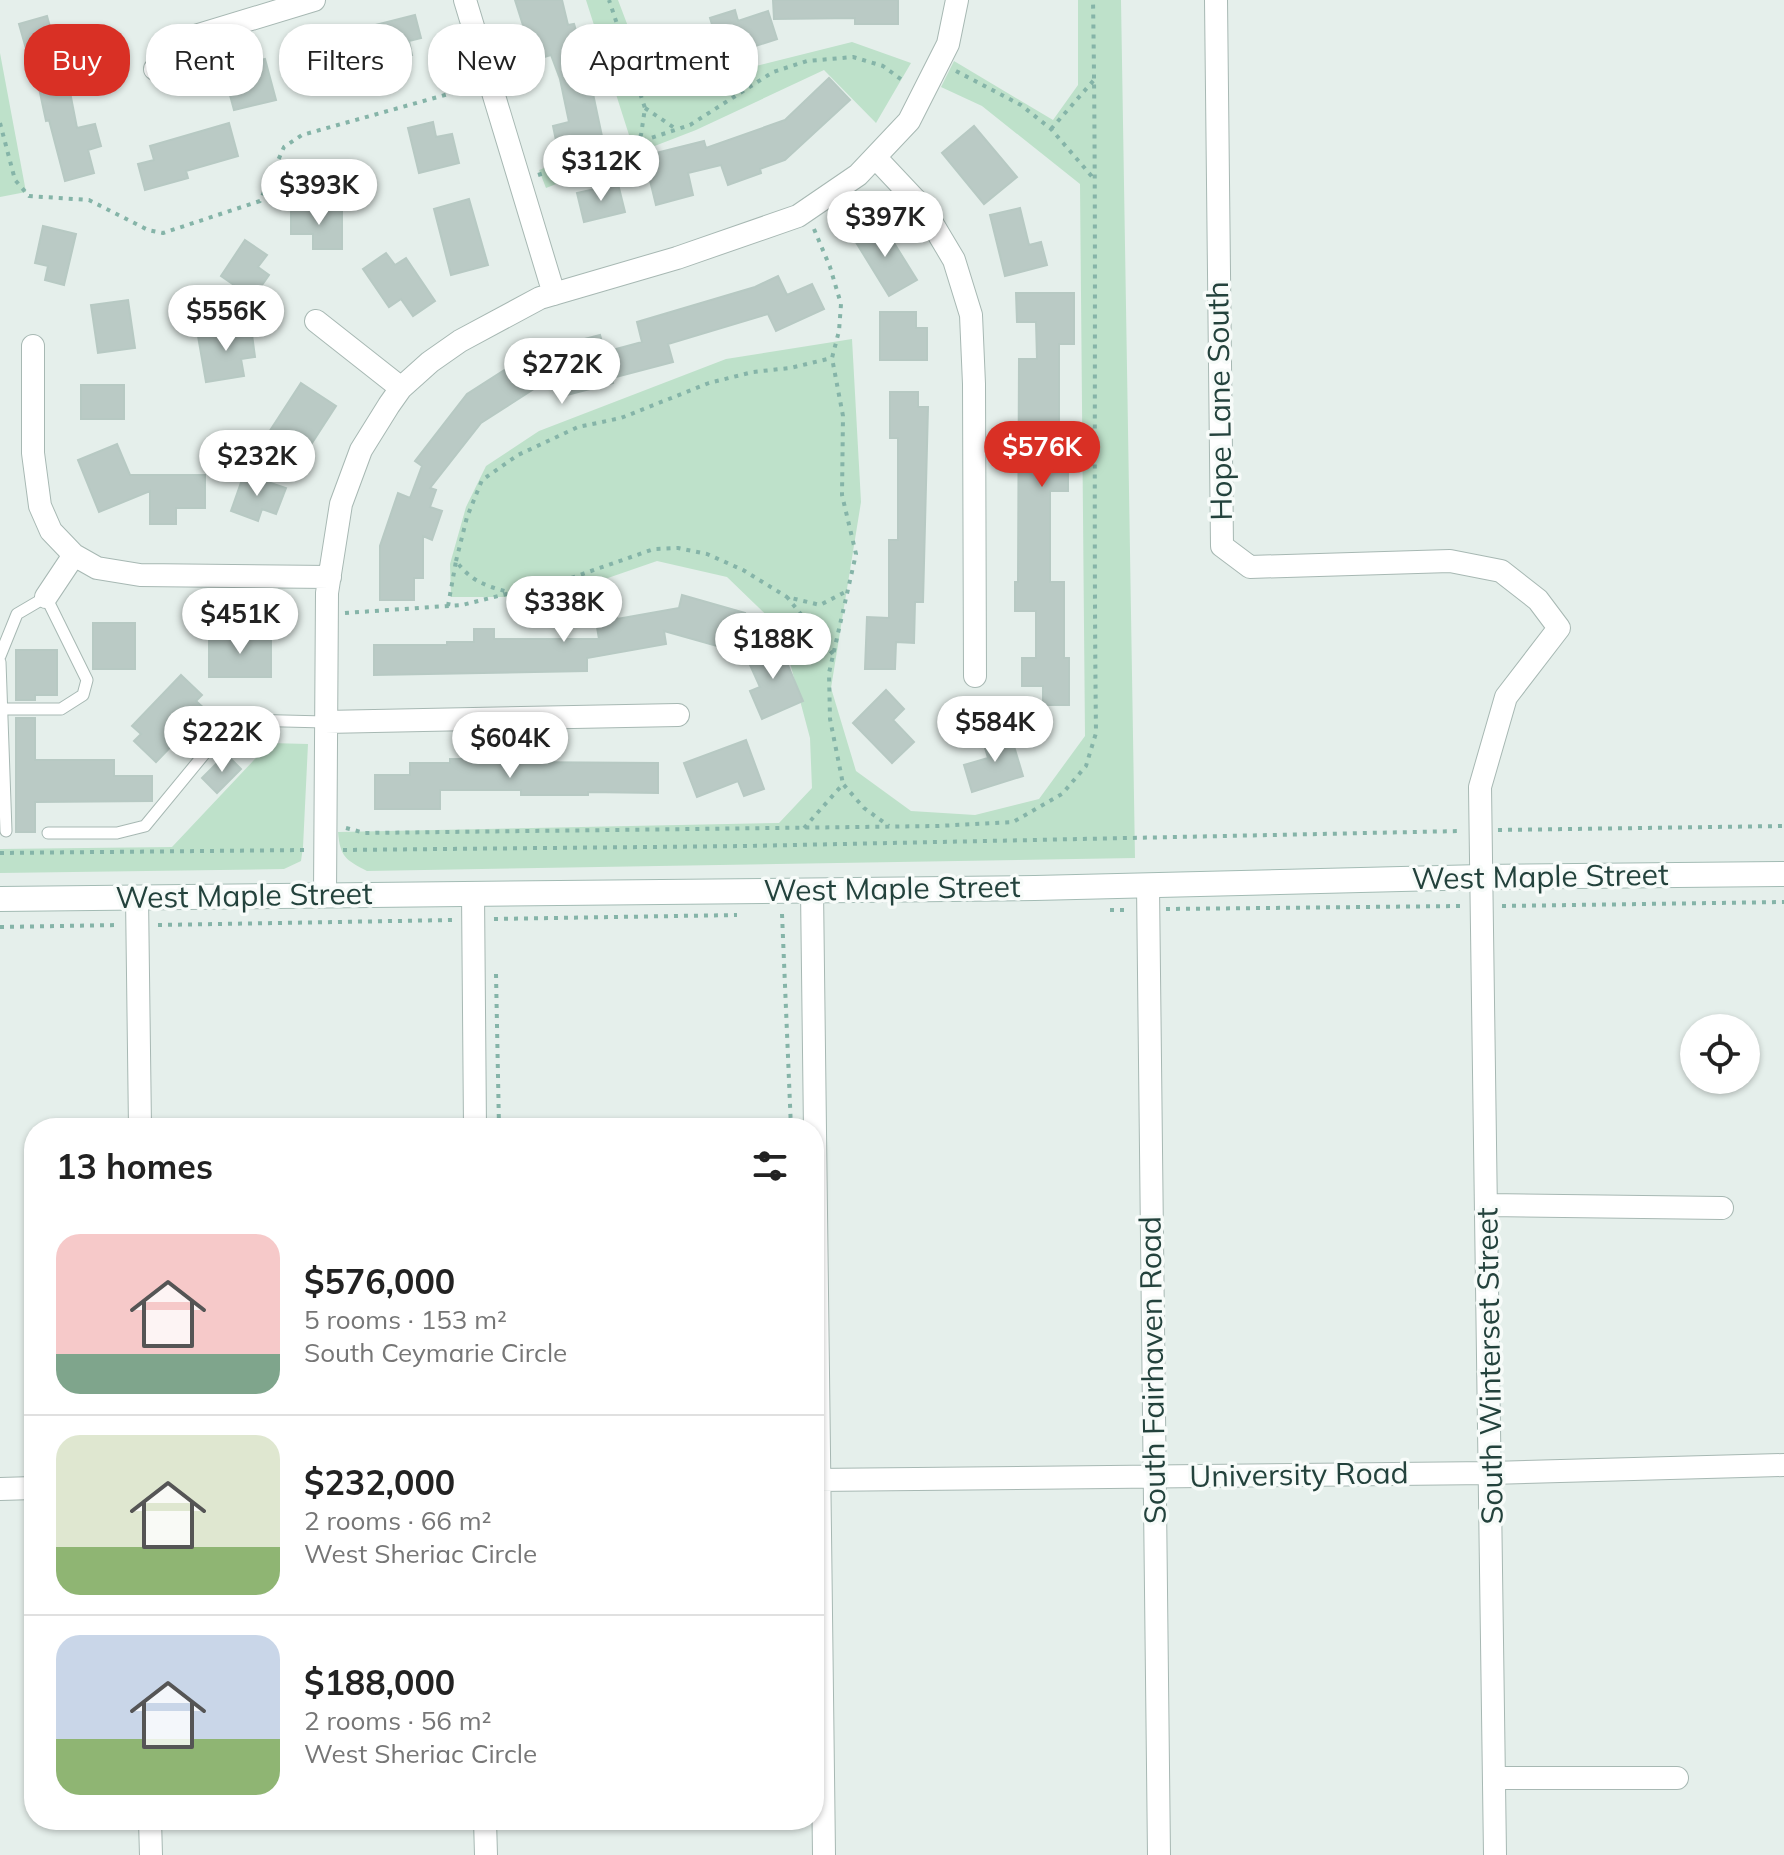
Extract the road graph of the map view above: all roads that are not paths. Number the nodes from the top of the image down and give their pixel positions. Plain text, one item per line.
1 (314, 0) edge
2 (465, 0) edge
3 (957, 0) edge
4 (1216, 0) edge
5 (235, 24) edge
6 (875, 157) junction
7 (554, 294) junction
8 (316, 321) dead end
9 (33, 346) dead end
10 (401, 388) junction
11 (74, 555) junction
12 (330, 577) junction
13 (46, 597) junction
14 (0, 659) edge
15 (975, 676) dead end
16 (2, 709) edge
17 (678, 715) dead end
18 (325, 722) junction
19 (6, 831) dead end
20 (48, 833) dead end
21 (1784, 874) edge
22 (1482, 877) junction
23 (1148, 885) junction
24 (473, 893) junction
25 (325, 895) junction
26 (137, 897) junction
27 (0, 899) edge
28 (812, 902) junction
29 (140, 1118) edge
30 (475, 1118) edge
31 (814, 1118) edge
32 (1487, 1205) junction
33 (1722, 1208) dead end
34 (1784, 1465) edge
35 (1491, 1473) junction
36 (1154, 1477) junction
37 (824, 1480) edge
38 (24, 1488) edge
39 (0, 1489) edge
40 (1495, 1778) junction
41 (1677, 1778) dead end
42 (150, 1830) edge
43 (485, 1830) edge
44 (824, 1830) edge
45 (151, 1855) edge
46 (486, 1855) edge
47 (824, 1855) edge
48 (1159, 1855) edge
49 (1495, 1855) edge

1 - 5 street
2 - 7 street
3 - 6 street
4 - 22 street, Hope Lane South
6 - 7 street
6 - 15 street
7 - 10 street
8 - 10 street
9 - 11 street
10 - 12 street
11 - 12 street
11 - 13 street
12 - 18 street
13 - 14 lane
13 - 16 lane
14 - 16 lane
16 - 19 lane
17 - 18 street
18 - 20 lane
18 - 25 street
21 - 22 main road, West Maple Street
22 - 23 main road, West Maple Street
22 - 32 street, South Winterset Street
23 - 28 main road, West Maple Street
23 - 36 street, South Fairhaven Road
24 - 25 main road, West Maple Street
24 - 28 main road, West Maple Street
24 - 30 street
25 - 26 main road, West Maple Street
26 - 27 main road, West Maple Street
26 - 29 street
28 - 31 street
32 - 33 street
32 - 35 street, South Winterset Street
34 - 35 street, University Road
35 - 36 street, University Road
35 - 40 street, South Winterset Street
36 - 37 street, University Road
36 - 48 street, South Fairhaven Road
38 - 39 street
40 - 41 street
40 - 49 street, South Winterset Street
42 - 45 street
43 - 46 street
44 - 47 street

